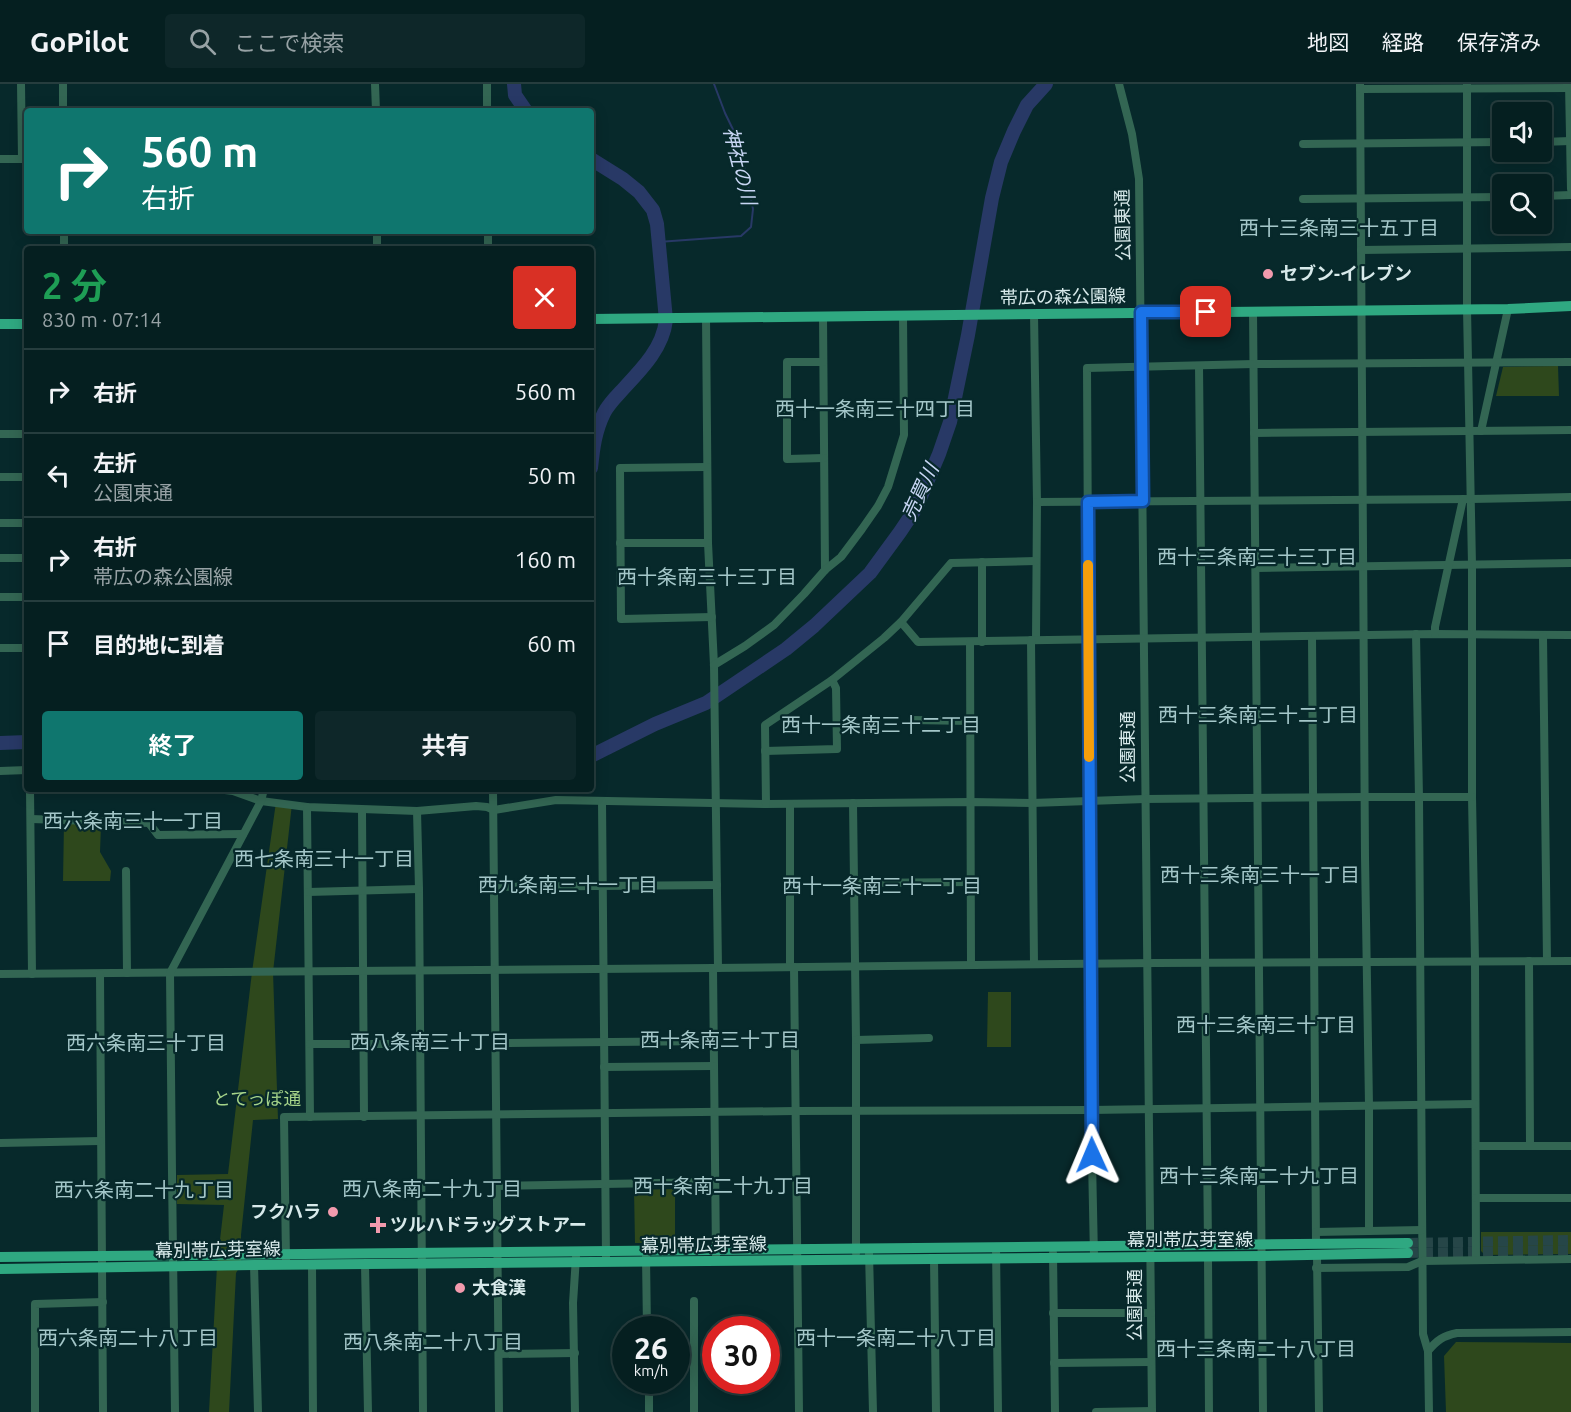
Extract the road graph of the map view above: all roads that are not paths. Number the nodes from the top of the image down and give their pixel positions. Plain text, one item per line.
1 (21, 84) edge
2 (63, 84) edge
3 (375, 84) edge
4 (487, 84) edge
5 (1119, 84) edge
6 (1360, 86) edge
7 (1467, 86) edge
8 (1569, 86) edge
9 (63, 108) edge
10 (376, 108) edge
11 (487, 108) edge
12 (24, 140) edge
13 (1570, 141) edge
14 (1467, 142) junction
15 (1492, 142) edge
16 (1552, 142) edge
17 (1360, 143) junction
18 (1304, 144) dead end
19 (1571, 152) edge
20 (0, 159) edge
21 (24, 159) edge
22 (1571, 189) edge
23 (1571, 195) edge
24 (1492, 196) edge
25 (1552, 196) edge
26 (1467, 197) junction
27 (1360, 198) junction
28 (1303, 199) dead end
29 (1571, 247) edge
30 (1467, 249) junction
31 (1361, 250) junction
32 (1571, 306) edge
33 (1467, 309) junction
34 (1508, 309) junction
35 (1362, 310) junction
36 (1252, 311) junction
37 (1141, 312) junction
38 (1034, 314) junction
39 (903, 315) junction
40 (823, 316) junction
41 (706, 317) junction
42 (594, 319) edge
43 (0, 324) edge
44 (24, 324) edge
45 (823, 362) junction
46 (1571, 362) edge
47 (1469, 363) junction
48 (1497, 363) junction
49 (1254, 364) junction
50 (1362, 364) junction
51 (1199, 366) junction
52 (1142, 367) junction
53 (1571, 430) edge
54 (1363, 431) junction
55 (1481, 431) junction
56 (1469, 432) junction
57 (1254, 433) junction
58 (0, 434) edge
59 (24, 434) edge
60 (824, 458) junction
61 (707, 466) junction
62 (0, 477) edge
63 (24, 477) edge
64 (1571, 497) edge
65 (1467, 499) junction
66 (1363, 500) junction
67 (1143, 501) junction
68 (1200, 501) junction
69 (1254, 501) junction
70 (1036, 502) junction
71 (1088, 502) junction
72 (0, 523) edge
73 (24, 523) edge
74 (620, 543) junction
75 (708, 543) junction
76 (0, 558) edge
77 (24, 558) edge
78 (1036, 561) junction
79 (982, 562) junction
80 (1571, 563) edge
81 (1364, 566) junction
82 (1449, 566) junction
83 (1472, 566) junction
84 (1256, 568) junction
85 (825, 570) junction
86 (0, 597) edge
87 (24, 597) edge
88 (712, 617) junction
89 (901, 622) junction
90 (1416, 634) junction
91 (1435, 634) junction
92 (1472, 634) junction
93 (1364, 635) junction
94 (1571, 635) edge
95 (1312, 636) junction
96 (1543, 636) junction
97 (1201, 637) junction
98 (1256, 637) junction
99 (1144, 638) junction
100 (1088, 639) junction
101 (1034, 640) junction
102 (970, 642) junction
103 (982, 642) junction
104 (0, 648) edge
105 (24, 648) edge
106 (714, 667) junction
107 (832, 680) junction
108 (912, 720) dead end
109 (970, 721) junction
110 (765, 752) junction
111 (24, 770) edge
112 (0, 771) edge
113 (30, 792) edge
114 (240, 792) edge
115 (493, 792) edge
116 (262, 795) edge
117 (1365, 797) junction
118 (1472, 797) junction
119 (1312, 798) junction
120 (1419, 798) junction
121 (1145, 799) junction
122 (1204, 799) junction
123 (1258, 799) junction
124 (602, 801) junction
125 (971, 802) junction
126 (1089, 802) junction
127 (853, 803) junction
128 (1032, 803) junction
129 (716, 804) junction
130 (766, 804) junction
131 (789, 804) junction
132 (308, 807) junction
133 (362, 810) junction
134 (417, 810) junction
135 (494, 810) junction
136 (31, 819) junction
137 (243, 834) junction
138 (126, 871) dead end
139 (971, 882) junction
140 (854, 883) junction
141 (717, 885) junction
142 (494, 887) junction
143 (604, 887) junction
144 (419, 889) junction
145 (362, 891) junction
146 (308, 892) junction
147 (1475, 960) junction
148 (1420, 961) junction
149 (1529, 961) junction
150 (1547, 961) junction
151 (1571, 961) edge
152 (1204, 962) junction
153 (1259, 962) junction
154 (1313, 962) junction
155 (1368, 962) junction
156 (1091, 963) junction
157 (1147, 963) junction
158 (1034, 964) junction
159 (971, 965) junction
160 (855, 966) junction
161 (792, 967) junction
162 (716, 968) junction
163 (494, 969) junction
164 (604, 969) junction
165 (419, 970) junction
166 (363, 971) junction
167 (309, 972) junction
168 (127, 973) junction
169 (170, 973) junction
170 (0, 974) edge
171 (32, 974) junction
172 (100, 974) junction
173 (929, 1038) dead end
174 (856, 1040) junction
175 (714, 1041) junction
176 (603, 1042) junction
177 (496, 1043) junction
178 (310, 1044) junction
179 (363, 1044) junction
180 (419, 1044) junction
181 (713, 1066) junction
182 (604, 1067) junction
183 (1421, 1104) junction
184 (1475, 1104) junction
185 (1370, 1105) junction
186 (1315, 1106) junction
187 (1206, 1107) junction
188 (1261, 1107) junction
189 (1149, 1109) junction
190 (1091, 1110) junction
191 (795, 1111) junction
192 (856, 1111) junction
193 (714, 1112) junction
194 (604, 1113) junction
195 (496, 1114) junction
196 (420, 1116) junction
197 (310, 1117) junction
198 (364, 1117) junction
199 (100, 1141) junction
200 (0, 1143) edge
201 (1476, 1146) junction
202 (1530, 1146) junction
203 (1571, 1146) edge
204 (714, 1182) junction
205 (606, 1185) junction
206 (497, 1186) junction
207 (1476, 1198) junction
208 (1571, 1198) edge
209 (1422, 1230) junction
210 (1369, 1231) junction
211 (1316, 1232) junction
212 (1208, 1245) junction
213 (1262, 1245) junction
214 (1408, 1248) tunnel mouth
215 (1316, 1250) junction
216 (1094, 1251) junction
217 (1151, 1251) junction
218 (497, 1252) junction
219 (996, 1252) junction
220 (1053, 1252) junction
221 (856, 1254) junction
222 (869, 1254) junction
223 (173, 1255) junction
224 (797, 1255) junction
225 (102, 1256) junction
226 (646, 1256) junction
227 (716, 1256) junction
228 (1262, 1256) junction
229 (0, 1257) edge
230 (576, 1257) junction
231 (606, 1257) junction
232 (1208, 1257) junction
233 (421, 1259) junction
234 (934, 1259) junction
235 (1571, 1259) edge
236 (286, 1260) junction
237 (1476, 1260) junction
238 (1422, 1261) junction
239 (497, 1264) junction
240 (254, 1265) junction
241 (312, 1265) junction
242 (365, 1265) junction
243 (174, 1267) junction
244 (102, 1268) junction
245 (1316, 1268) junction
246 (0, 1269) edge
247 (694, 1301) dead end
248 (103, 1302) junction
249 (1053, 1313) junction
250 (1151, 1313) junction
251 (647, 1316) edge
252 (1571, 1332) edge
253 (1428, 1351) junction
254 (575, 1353) junction
255 (499, 1354) junction
256 (1151, 1362) junction
257 (1054, 1363) junction
258 (649, 1394) edge
259 (35, 1412) edge
260 (103, 1412) edge
261 (175, 1412) edge
262 (258, 1412) edge
263 (313, 1412) edge
264 (368, 1412) edge
265 (423, 1412) edge
266 (499, 1412) edge
267 (576, 1412) edge
268 (649, 1412) edge
269 (694, 1412) edge
270 (799, 1412) edge
271 (873, 1412) edge
272 (936, 1412) edge
273 (998, 1412) edge
274 (1055, 1412) edge
275 (1096, 1412) edge
276 (1152, 1412) edge
277 (1209, 1412) edge
278 (1263, 1412) edge
279 (1319, 1412) edge
280 (1429, 1412) edge

1 - 12 street
2 - 9 street
3 - 10 street
4 - 11 street
5 - 37 street, 公園東通
6 - 7 street
6 - 17 street
7 - 8 street
7 - 14 street
8 - 13 street
13 - 16 street
13 - 19 street
14 - 15 street
14 - 17 street
14 - 26 street
17 - 18 street
17 - 27 street
19 - 22 street
20 - 21 street
23 - 25 street
24 - 26 street
26 - 27 street
26 - 30 street
27 - 28 street
27 - 31 street
29 - 30 street
30 - 31 street
30 - 33 street
31 - 35 street
32 - 34 main road, 帯広の森公園線
33 - 34 main road, 帯広の森公園線
33 - 35 main road, 帯広の森公園線
33 - 47 street
34 - 48 street
35 - 36 main road, 帯広の森公園線
35 - 50 street
36 - 37 main road, 帯広の森公園線
36 - 49 street
37 - 38 main road, 帯広の森公園線
37 - 52 street, 公園東通
38 - 39 main road, 帯広の森公園線
38 - 70 street
39 - 40 main road, 帯広の森公園線
39 - 85 street
40 - 41 main road, 帯広の森公園線
40 - 45 street
41 - 42 main road, 帯広の森公園線
41 - 61 street
43 - 44 main road
45 - 60 street
45 - 60 street
46 - 48 street
47 - 48 street
47 - 50 street
47 - 56 street
48 - 55 street
49 - 50 street
49 - 51 street
49 - 57 street
50 - 54 street
51 - 52 street
51 - 68 street
52 - 67 street, 公園東通
52 - 71 street
53 - 55 street
54 - 56 street
54 - 57 street
54 - 66 street
55 - 56 street
56 - 65 street
57 - 69 street
58 - 59 street
60 - 85 street
61 - 74 street
61 - 75 street
62 - 63 street
64 - 65 street
65 - 66 street
65 - 82 street
65 - 83 street
66 - 69 street
66 - 81 street
67 - 68 street
67 - 71 street
67 - 99 street, 公園東通
68 - 69 street
68 - 97 street
69 - 84 street
70 - 71 street
70 - 78 street
71 - 100 street
72 - 73 street
74 - 75 street
74 - 88 street
75 - 88 street
76 - 77 street
78 - 79 street
78 - 101 street
79 - 89 street
79 - 103 street
80 - 83 street
81 - 82 street
81 - 84 street
81 - 93 street
82 - 83 street
82 - 91 street
83 - 92 street
84 - 98 street
85 - 106 street
86 - 87 street
88 - 106 street
89 - 102 street
89 - 107 street
90 - 91 street
90 - 93 street
90 - 120 street
91 - 92 street
92 - 96 street
92 - 118 street
93 - 95 street
93 - 117 street
94 - 96 street
95 - 98 street
95 - 119 street
96 - 150 street
97 - 98 street
97 - 99 street
97 - 122 street
98 - 123 street
99 - 100 street
99 - 121 street, 公園東通
100 - 101 street
100 - 126 street
101 - 103 street
101 - 128 street
102 - 103 street
102 - 109 street
104 - 105 street
106 - 129 street
107 - 110 street
107 - 110 street
108 - 109 street
109 - 125 street
110 - 130 street
111 - 112 street
113 - 136 street
114 - 116 street
115 - 135 street
116 - 132 street
116 - 137 street
117 - 119 street
117 - 120 street
117 - 155 street
118 - 120 street
118 - 147 street
119 - 123 street
119 - 154 street
120 - 148 street
121 - 122 street
121 - 126 street
121 - 157 street, 公園東通
122 - 123 street
122 - 152 street
123 - 153 street
124 - 129 street
124 - 135 street
124 - 143 street
125 - 127 street
125 - 128 street
125 - 139 street
126 - 128 street
126 - 156 street
127 - 131 street
127 - 140 street
128 - 158 street
129 - 130 street
129 - 141 street
130 - 131 street
131 - 161 street
132 - 133 street
132 - 146 street
133 - 134 street
133 - 145 street
134 - 135 street
134 - 144 street
135 - 142 street
136 - 137 street
136 - 171 street
137 - 169 street
138 - 168 street
139 - 140 street
139 - 159 street
140 - 160 street
141 - 143 street
141 - 162 street
142 - 143 street
142 - 163 street
143 - 164 street
144 - 145 street
144 - 165 street
145 - 146 street
145 - 166 street
146 - 167 street
147 - 148 street
147 - 149 street
147 - 184 street
148 - 155 street
148 - 183 street
149 - 150 street
149 - 202 street
150 - 151 street
152 - 153 street
152 - 157 street
152 - 187 street
153 - 154 street
153 - 188 street
154 - 155 street
154 - 186 street
155 - 185 street
156 - 157 street
156 - 158 street
156 - 190 street
157 - 189 street, 公園東通
158 - 159 street
159 - 160 street
160 - 161 street
160 - 174 street
161 - 162 street
161 - 191 street
162 - 164 street
162 - 175 street
163 - 164 street
163 - 165 street
163 - 177 street
164 - 176 street
165 - 166 street
165 - 180 street
166 - 167 street
166 - 179 street
167 - 169 street
167 - 178 street
168 - 169 street
168 - 172 street
169 - 223 street
170 - 171 street
171 - 172 street
172 - 199 street
173 - 174 street
174 - 192 street
175 - 176 street
175 - 181 street
176 - 177 street
176 - 182 street
177 - 195 street
178 - 179 street
178 - 197 street
179 - 180 street
179 - 198 street
180 - 196 street
181 - 182 street
181 - 193 street
182 - 194 street
183 - 184 street
183 - 185 street
183 - 209 street
184 - 201 street
185 - 186 street
185 - 210 street
186 - 188 street
186 - 211 street
187 - 188 street
187 - 189 street
187 - 212 street
188 - 213 street
189 - 190 street
189 - 217 street, 公園東通
190 - 192 street
190 - 216 street
191 - 192 street
191 - 193 street
191 - 224 street
192 - 221 street
193 - 194 street
193 - 204 street
194 - 195 street
194 - 205 street
195 - 196 street
195 - 206 street
196 - 198 street
196 - 233 street
197 - 198 street
197 - 236 street
199 - 200 street
199 - 225 street
201 - 202 street
201 - 207 street
202 - 203 street
204 - 205 street
204 - 227 street
205 - 206 street
205 - 231 street
206 - 218 street
207 - 208 street
207 - 237 street
209 - 210 street
209 - 238 street
210 - 211 street
211 - 215 street
212 - 213 main road, 幕別帯広芽室線
212 - 217 main road, 幕別帯広芽室線
213 - 215 main road, 幕別帯広芽室線
213 - 228 street
214 - 215 main road, 幕別帯広芽室線
215 - 228 main road, 幕別帯広芽室線
215 - 245 street
216 - 217 main road, 幕別帯広芽室線
216 - 220 main road, 幕別帯広芽室線
217 - 232 main road, 幕別帯広芽室線
217 - 250 street, 公園東通
218 - 230 main road, 幕別帯広芽室線
218 - 233 main road, 幕別帯広芽室線
218 - 239 street
219 - 220 main road, 幕別帯広芽室線
219 - 222 main road, 幕別帯広芽室線
219 - 234 main road, 幕別帯広芽室線
219 - 273 street
220 - 249 street
221 - 222 main road, 幕別帯広芽室線
221 - 224 main road, 幕別帯広芽室線
222 - 234 main road, 幕別帯広芽室線
222 - 271 street
223 - 225 main road, 幕別帯広芽室線
223 - 236 main road, 幕別帯広芽室線
223 - 243 street
224 - 227 main road, 幕別帯広芽室線
224 - 270 street
225 - 229 main road, 幕別帯広芽室線
225 - 244 street
226 - 227 main road, 幕別帯広芽室線
226 - 231 main road, 幕別帯広芽室線
226 - 251 street
228 - 232 main road, 幕別帯広芽室線
228 - 278 street
230 - 231 main road, 幕別帯広芽室線
230 - 239 main road, 幕別帯広芽室線
230 - 254 street
232 - 277 street
233 - 236 main road, 幕別帯広芽室線
233 - 239 main road, 幕別帯広芽室線
233 - 242 main road, 幕別帯広芽室線
233 - 265 street
234 - 272 street
235 - 237 street
236 - 240 main road, 幕別帯広芽室線
236 - 241 main road, 幕別帯広芽室線
237 - 238 street
238 - 245 street
238 - 253 street
239 - 255 street
240 - 243 main road, 幕別帯広芽室線
240 - 262 street
241 - 242 main road, 幕別帯広芽室線
241 - 263 street
242 - 264 street
243 - 244 main road, 幕別帯広芽室線
243 - 261 street
244 - 246 main road, 幕別帯広芽室線
244 - 248 street
245 - 279 street
247 - 269 street
248 - 259 street
248 - 260 street
249 - 250 street
249 - 257 street
250 - 256 street, 公園東通
252 - 253 street
253 - 280 street
254 - 255 street
254 - 267 street
255 - 266 street
256 - 257 street
256 - 276 street, 公園東通
257 - 274 street
258 - 268 street
275 - 276 street

